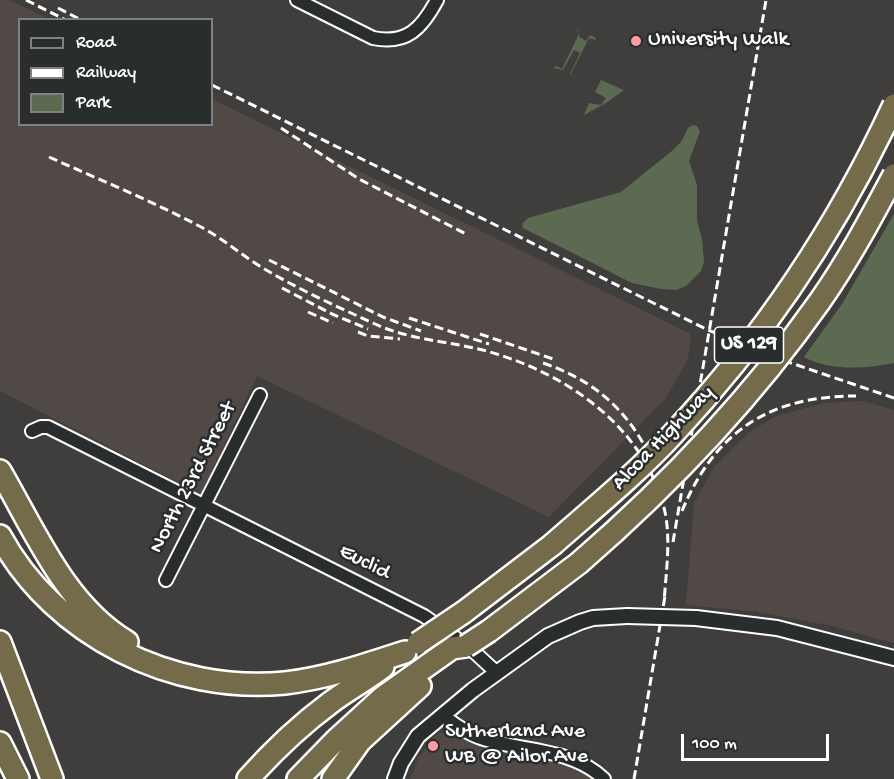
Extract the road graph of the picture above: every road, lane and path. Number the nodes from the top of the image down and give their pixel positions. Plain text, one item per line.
1 (297, 0) edge
2 (437, 0) edge
3 (894, 105) edge
4 (894, 175) edge
5 (260, 395) dead end
6 (32, 431) dead end
7 (0, 471) edge
8 (202, 506) junction
9 (0, 536) edge
10 (166, 580) dead end
11 (0, 642) edge
12 (411, 647) junction
13 (894, 658) edge
14 (441, 662) junction
15 (497, 673) junction
16 (186, 675) junction
17 (0, 685) edge
18 (442, 715) junction
19 (3, 749) edge
20 (47, 774) edge
21 (18, 779) edge
22 (248, 779) edge
23 (298, 779) edge
24 (333, 779) edge
25 (395, 779) edge
26 (604, 779) edge

1 - 2 street
3 - 12 highway, Alcoa Highway / US 129, bridge
4 - 14 highway, Alcoa Highway / US 129, bridge
5 - 8 street, North 23rd Street
6 - 8 street, Euclid
7 - 16 highway
8 - 10 street, North 23rd Street
8 - 15 street, Euclid
9 - 16 highway
11 - 20 highway
12 - 16 highway
12 - 22 highway, Alcoa Highway
13 - 15 street, bridge
14 - 23 highway
14 - 24 highway
15 - 18 street
17 - 20 highway
18 - 25 street
18 - 26 street
19 - 21 highway

